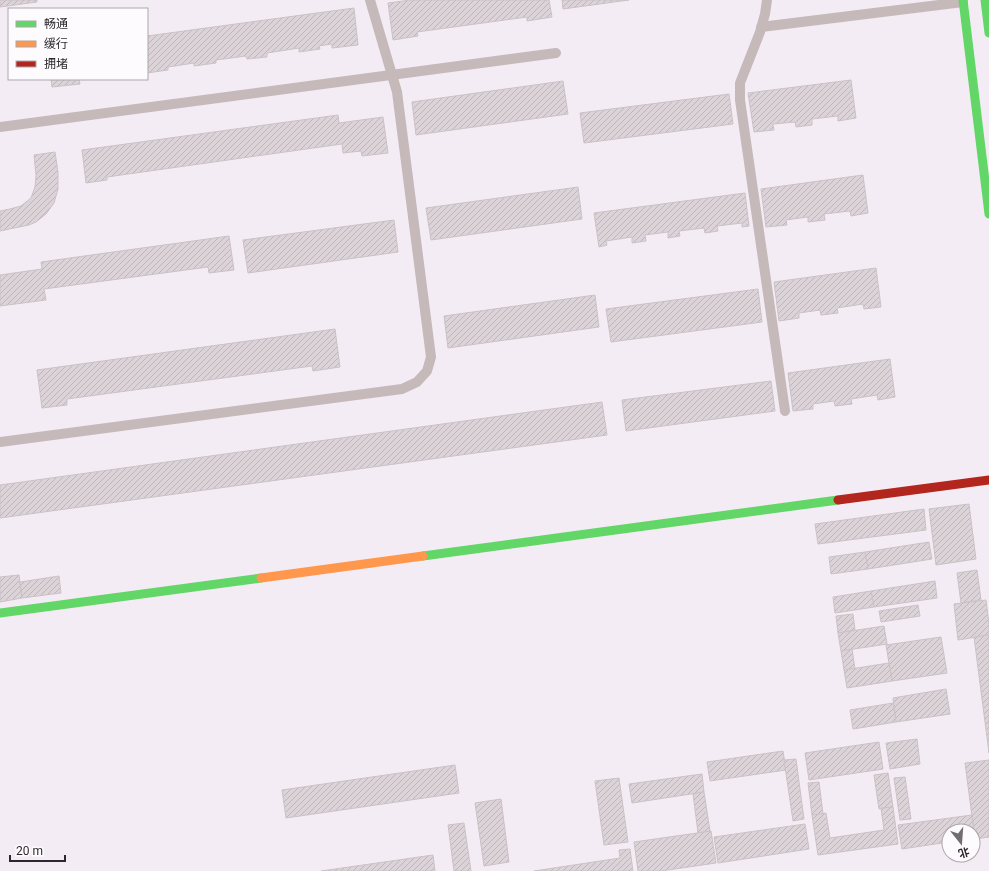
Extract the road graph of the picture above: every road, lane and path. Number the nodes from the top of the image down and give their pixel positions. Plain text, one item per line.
1 (370, 0) edge
2 (767, 0) edge
3 (985, 0) edge
4 (963, 1) edge
5 (761, 27) junction
6 (989, 33) edge
7 (556, 53) dead end
8 (392, 75) junction
9 (0, 127) edge
10 (989, 214) edge
11 (785, 411) dead end
12 (0, 442) edge
13 (989, 480) edge
14 (0, 613) edge

1 - 8 lane
2 - 5 lane
3 - 6 street
4 - 5 lane
4 - 10 street
5 - 11 lane
7 - 8 lane
8 - 9 lane
8 - 12 lane
13 - 14 street

